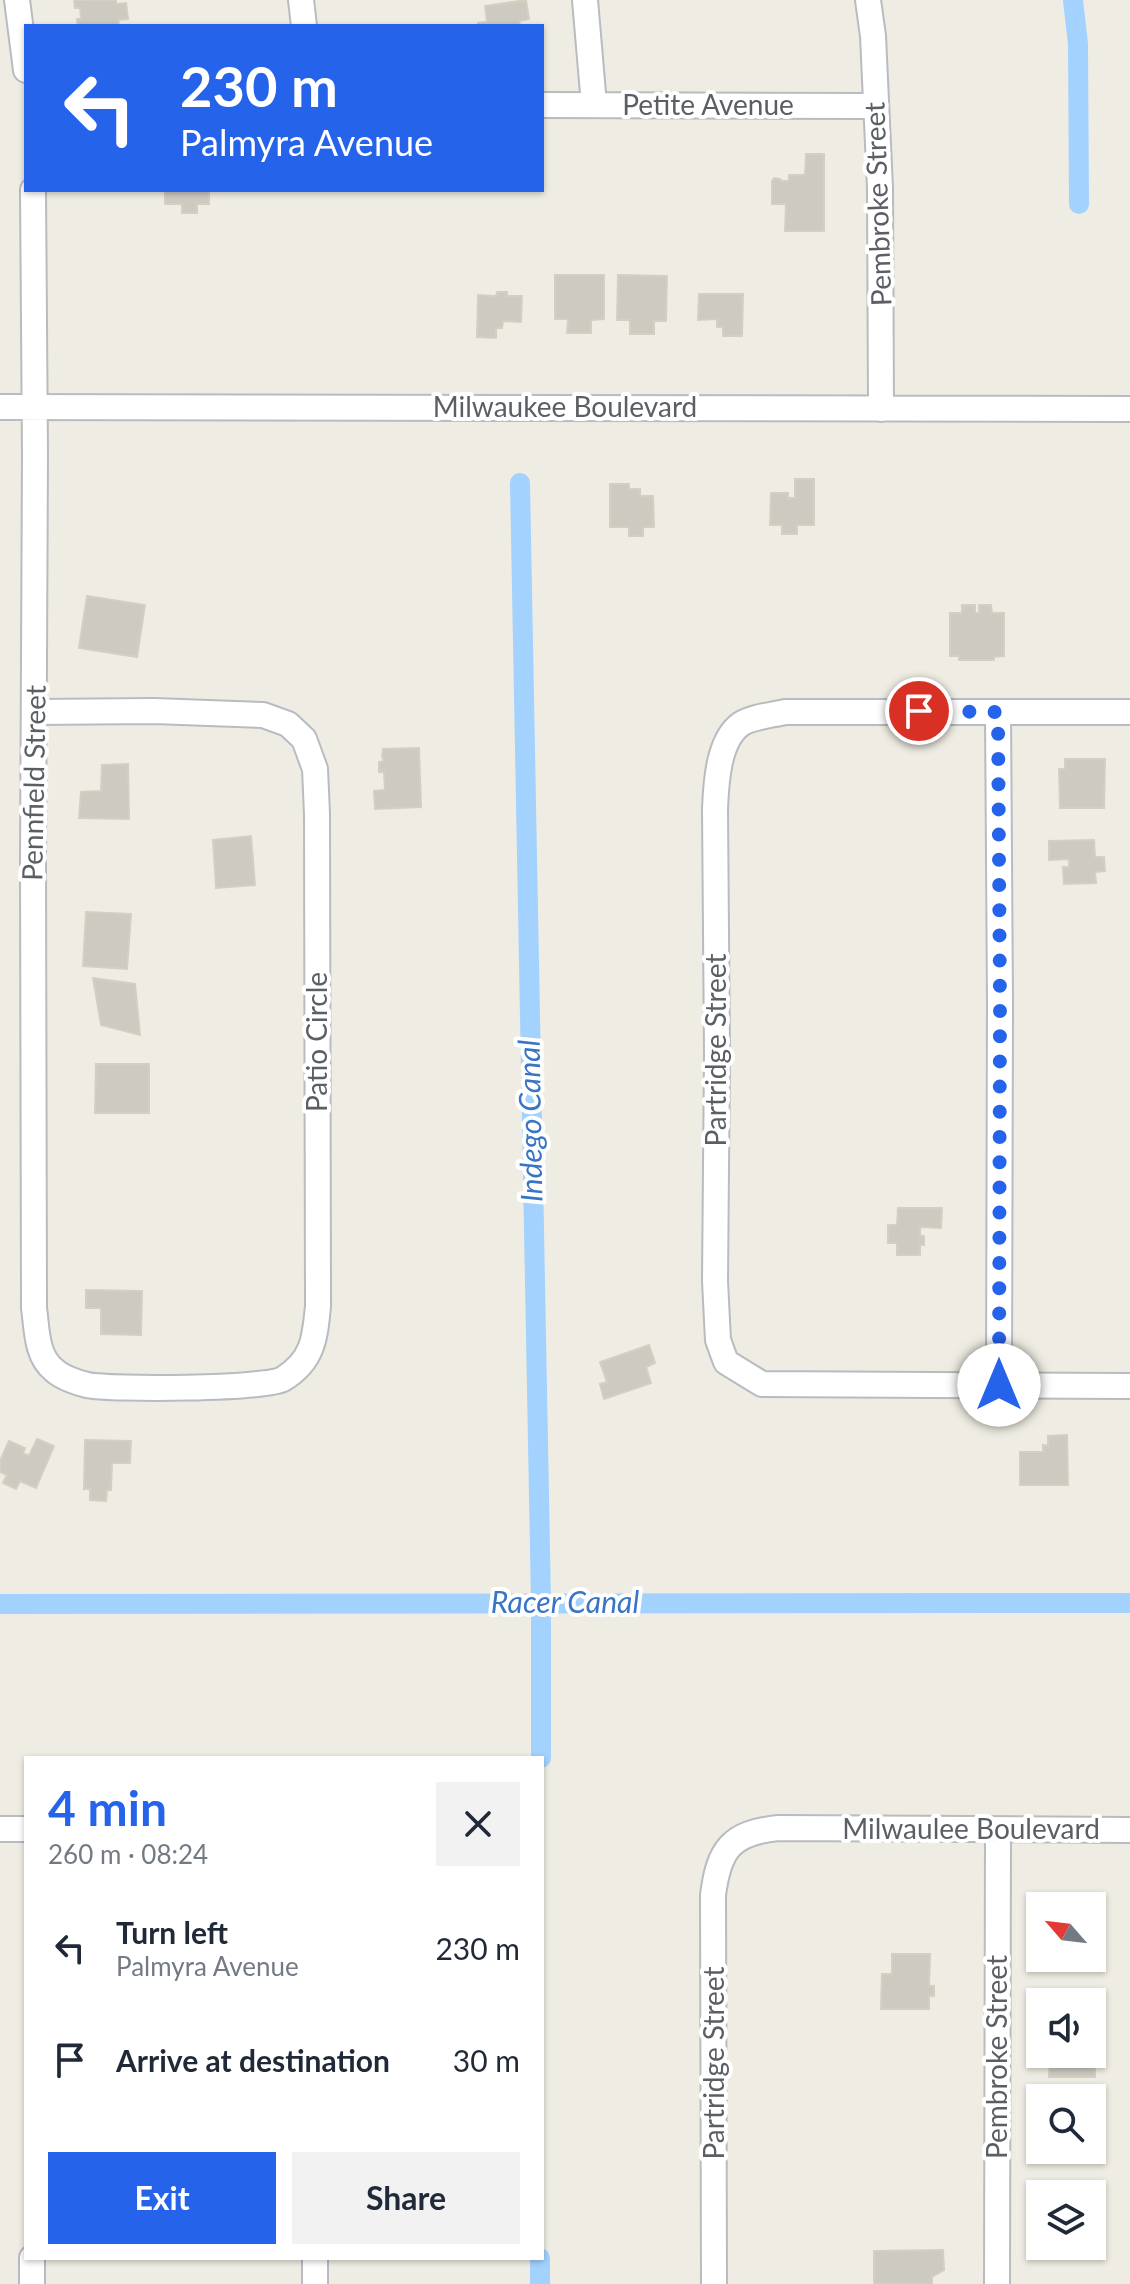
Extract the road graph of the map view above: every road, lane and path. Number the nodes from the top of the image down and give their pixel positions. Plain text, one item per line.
1 (17, 0) edge
2 (301, 0) edge
3 (585, 0) edge
4 (868, 0) edge
5 (304, 24) edge
6 (24, 54) edge
7 (544, 105) edge
8 (594, 105) junction
9 (875, 106) junction
10 (33, 192) edge
11 (0, 407) edge
12 (34, 407) junction
13 (881, 409) junction
14 (1130, 409) edge
15 (35, 712) junction
16 (998, 712) junction
17 (1130, 712) edge
18 (54, 1371) joint
19 (999, 1385) junction
20 (1130, 1386) edge
21 (0, 1829) edge
22 (24, 1829) edge
23 (1130, 1830) edge
24 (998, 1831) junction
25 (730, 1845) joint
26 (32, 2260) edge
27 (315, 2260) edge
28 (32, 2284) edge
29 (315, 2284) edge
30 (714, 2284) edge
31 (997, 2284) edge

1 - 6 street
2 - 5 street
3 - 8 street
4 - 9 street, Pembroke Street
7 - 8 street, Petite Avenue
8 - 9 street, Petite Avenue
9 - 13 street, Pembroke Street
10 - 12 street, Pennfield Street
11 - 12 street, Milwaukee Boulevard
12 - 13 street, Milwaukee Boulevard
12 - 15 street, Pennfield Street
13 - 14 street, Milwaukee Boulevard
15 - 18 street, Pennfield Street
15 - 18 street, Patio Circle
16 - 17 street
16 - 19 street
16 - 19 street, Partridge Street
19 - 20 street
21 - 22 street
23 - 24 street, Milwaulee Boulevard
24 - 25 street, Milwaulee Boulevard
24 - 31 street, Pembroke Street
25 - 30 street, Partridge Street
26 - 28 street
27 - 29 street

